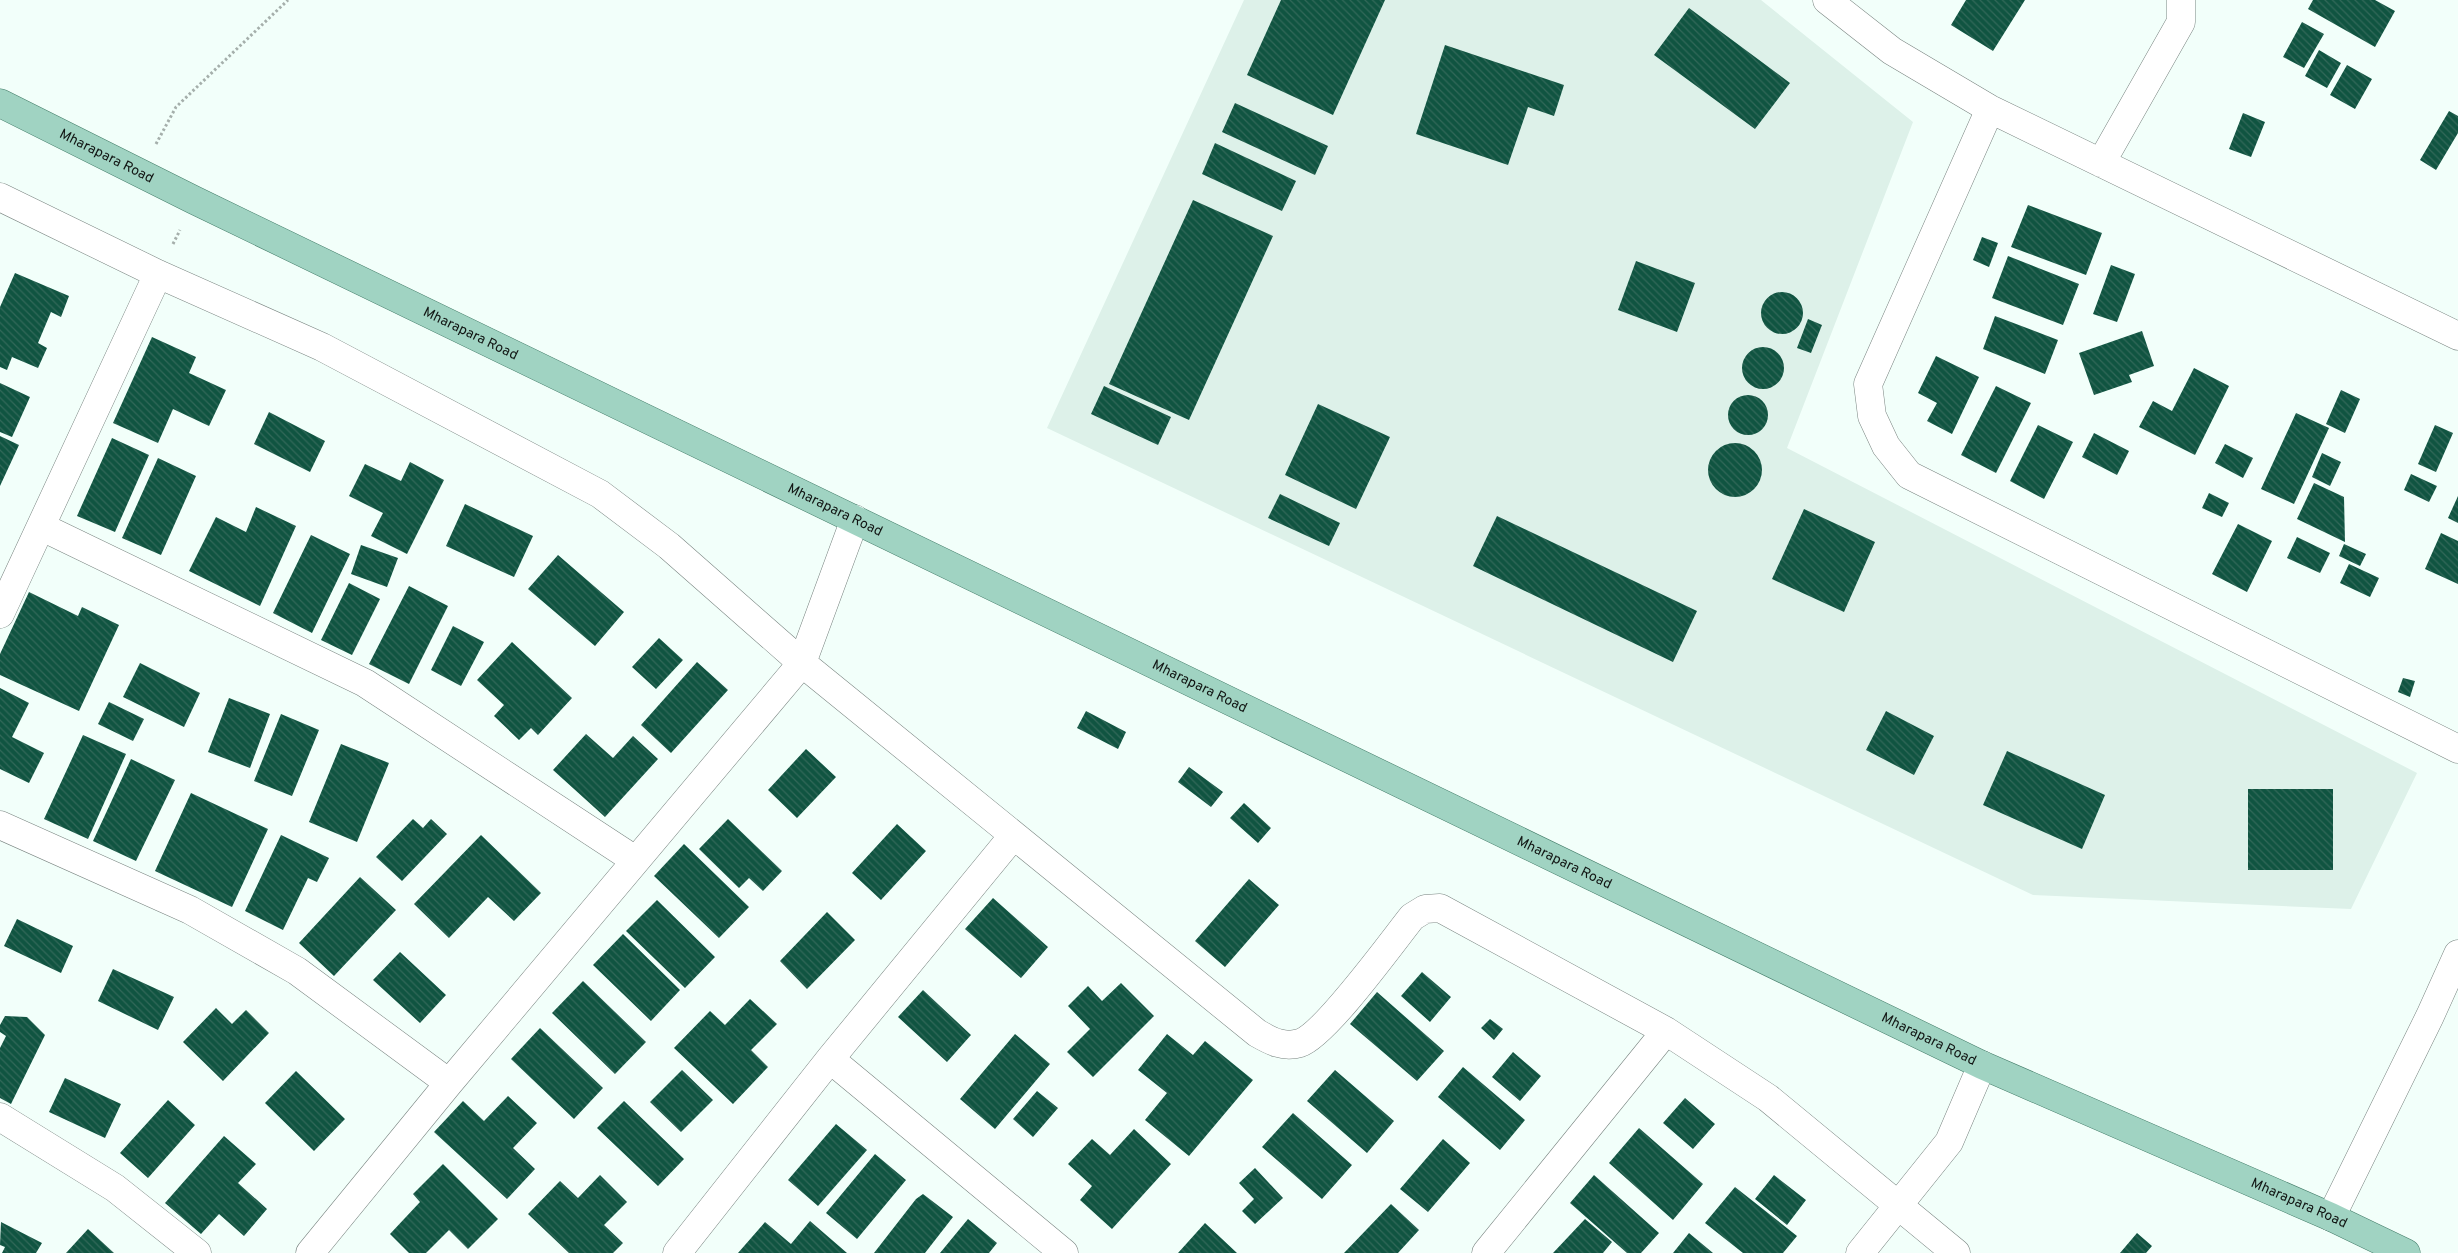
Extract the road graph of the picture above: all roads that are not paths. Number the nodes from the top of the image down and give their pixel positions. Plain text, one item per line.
1 (1827, 0) edge
2 (2182, 0) edge
3 (0, 103) edge
4 (1990, 109) junction
5 (2101, 163) junction
6 (0, 197) edge
7 (158, 274) junction
8 (2458, 336) edge
9 (855, 520) junction
10 (42, 527) junction
11 (0, 614) edge
12 (802, 663) junction
13 (2458, 749) edge
14 (0, 825) edge
15 (1013, 836) junction
16 (635, 860) junction
17 (2458, 954) edge
18 (1666, 1031) junction
19 (830, 1059) junction
20 (1982, 1065) junction
21 (448, 1083) junction
22 (2, 1120) edge
23 (1899, 1206) junction
24 (2331, 1217) junction
25 (197, 1253) edge
26 (310, 1253) edge
27 (677, 1253) edge
28 (1064, 1253) edge
29 (1486, 1253) edge
30 (1860, 1253) edge
31 (1956, 1253) edge
32 (2406, 1253) edge

1 - 4 street
2 - 5 street
3 - 9 main road, Mharapara Road
4 - 5 street
4 - 13 street
5 - 8 street
6 - 7 street
7 - 10 street
7 - 12 street
9 - 12 street
9 - 20 main road, Mharapara Road
10 - 11 street
10 - 16 street
12 - 15 street
12 - 16 street
14 - 21 street
15 - 18 street
15 - 19 street
16 - 21 street
17 - 24 street
18 - 23 street
18 - 29 street
19 - 27 street
19 - 28 street
20 - 23 street
20 - 24 main road, Mharapara Road
21 - 26 street
22 - 25 street
23 - 30 street
23 - 31 street
24 - 32 main road, Mharapara Road

